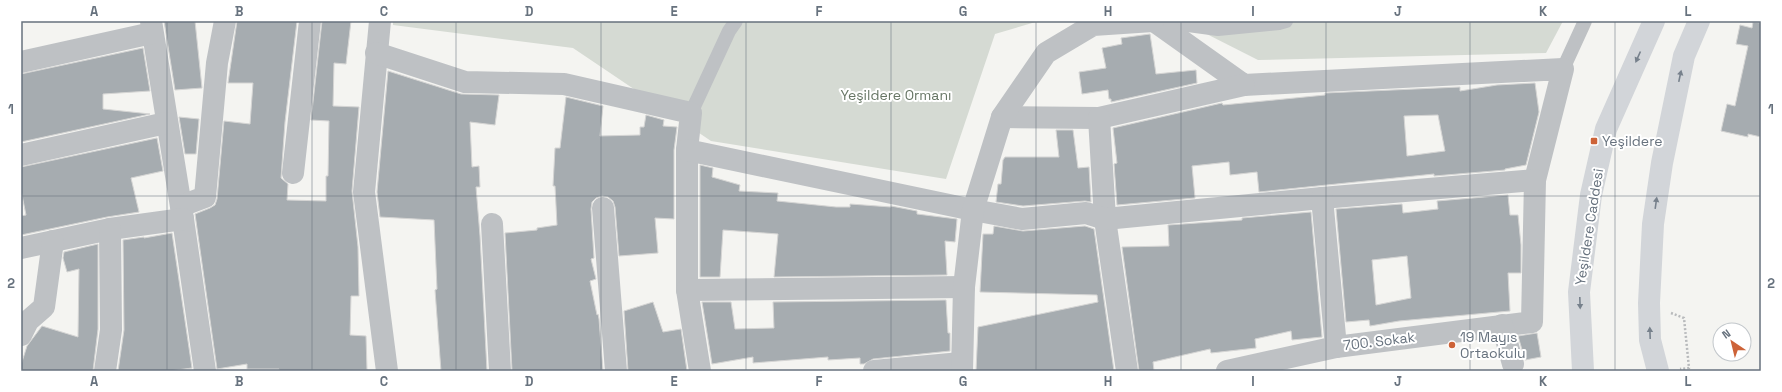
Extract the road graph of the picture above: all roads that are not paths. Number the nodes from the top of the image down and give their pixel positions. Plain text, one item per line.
1 (225, 21) edge
2 (310, 21) edge
3 (380, 21) edge
4 (736, 21) edge
5 (1154, 21) edge
6 (1286, 21) edge
7 (1586, 21) edge
8 (1654, 21) edge
9 (1699, 21) edge
10 (151, 27) edge
11 (376, 53) junction
12 (21, 62) edge
13 (1563, 69) junction
14 (1244, 85) junction
15 (692, 113) junction
16 (1002, 116) junction
17 (1099, 118) junction
18 (166, 123) junction
19 (687, 150) junction
20 (21, 155) edge
21 (293, 173) dead end
22 (1535, 180) junction
23 (1322, 198) junction
24 (603, 208) dead end
25 (973, 210) junction
26 (182, 212) junction
27 (1105, 219) junction
28 (492, 224) dead end
29 (110, 229) junction
30 (53, 241) junction
31 (21, 248) edge
32 (964, 287) junction
33 (687, 290) junction
34 (1502, 325) junction
35 (21, 335) edge
36 (1336, 347) junction
37 (1513, 364) dead end
38 (962, 367) edge
39 (105, 371) edge
40 (205, 371) edge
41 (387, 371) edge
42 (500, 371) edge
43 (616, 371) edge
44 (700, 371) edge
45 (874, 371) edge
46 (1127, 371) edge
47 (1228, 371) edge
48 (1582, 371) edge
49 (1658, 371) edge

1 - 26 street
2 - 21 street
3 - 11 street
4 - 15 lane
5 - 6 lane
5 - 14 street
5 - 16 street
7 - 13 lane
8 -> 48 highway, Yeşildere Caddesi
49 -> 9 highway
10 - 12 street
10 - 18 street
11 - 15 street
11 - 41 street
13 - 14 street
13 - 22 street
14 - 17 street
15 - 19 street
16 - 17 street
16 - 25 street
17 - 27 street
18 - 20 street
18 - 26 street
19 - 25 street
19 - 33 street
22 - 23 street
22 - 34 street, 700. Sokak
23 - 27 street
23 - 36 street
24 - 43 street
25 - 27 street
25 - 32 street
26 - 29 street
26 - 40 street
27 - 46 street
28 - 42 street
29 - 30 street
29 - 39 street
30 - 31 street
30 - 35 street
32 - 33 street
32 - 38 street
33 - 44 street
34 - 36 street, 700. Sokak
34 - 37 street
36 - 47 street, 700. Sokak
38 - 45 street

